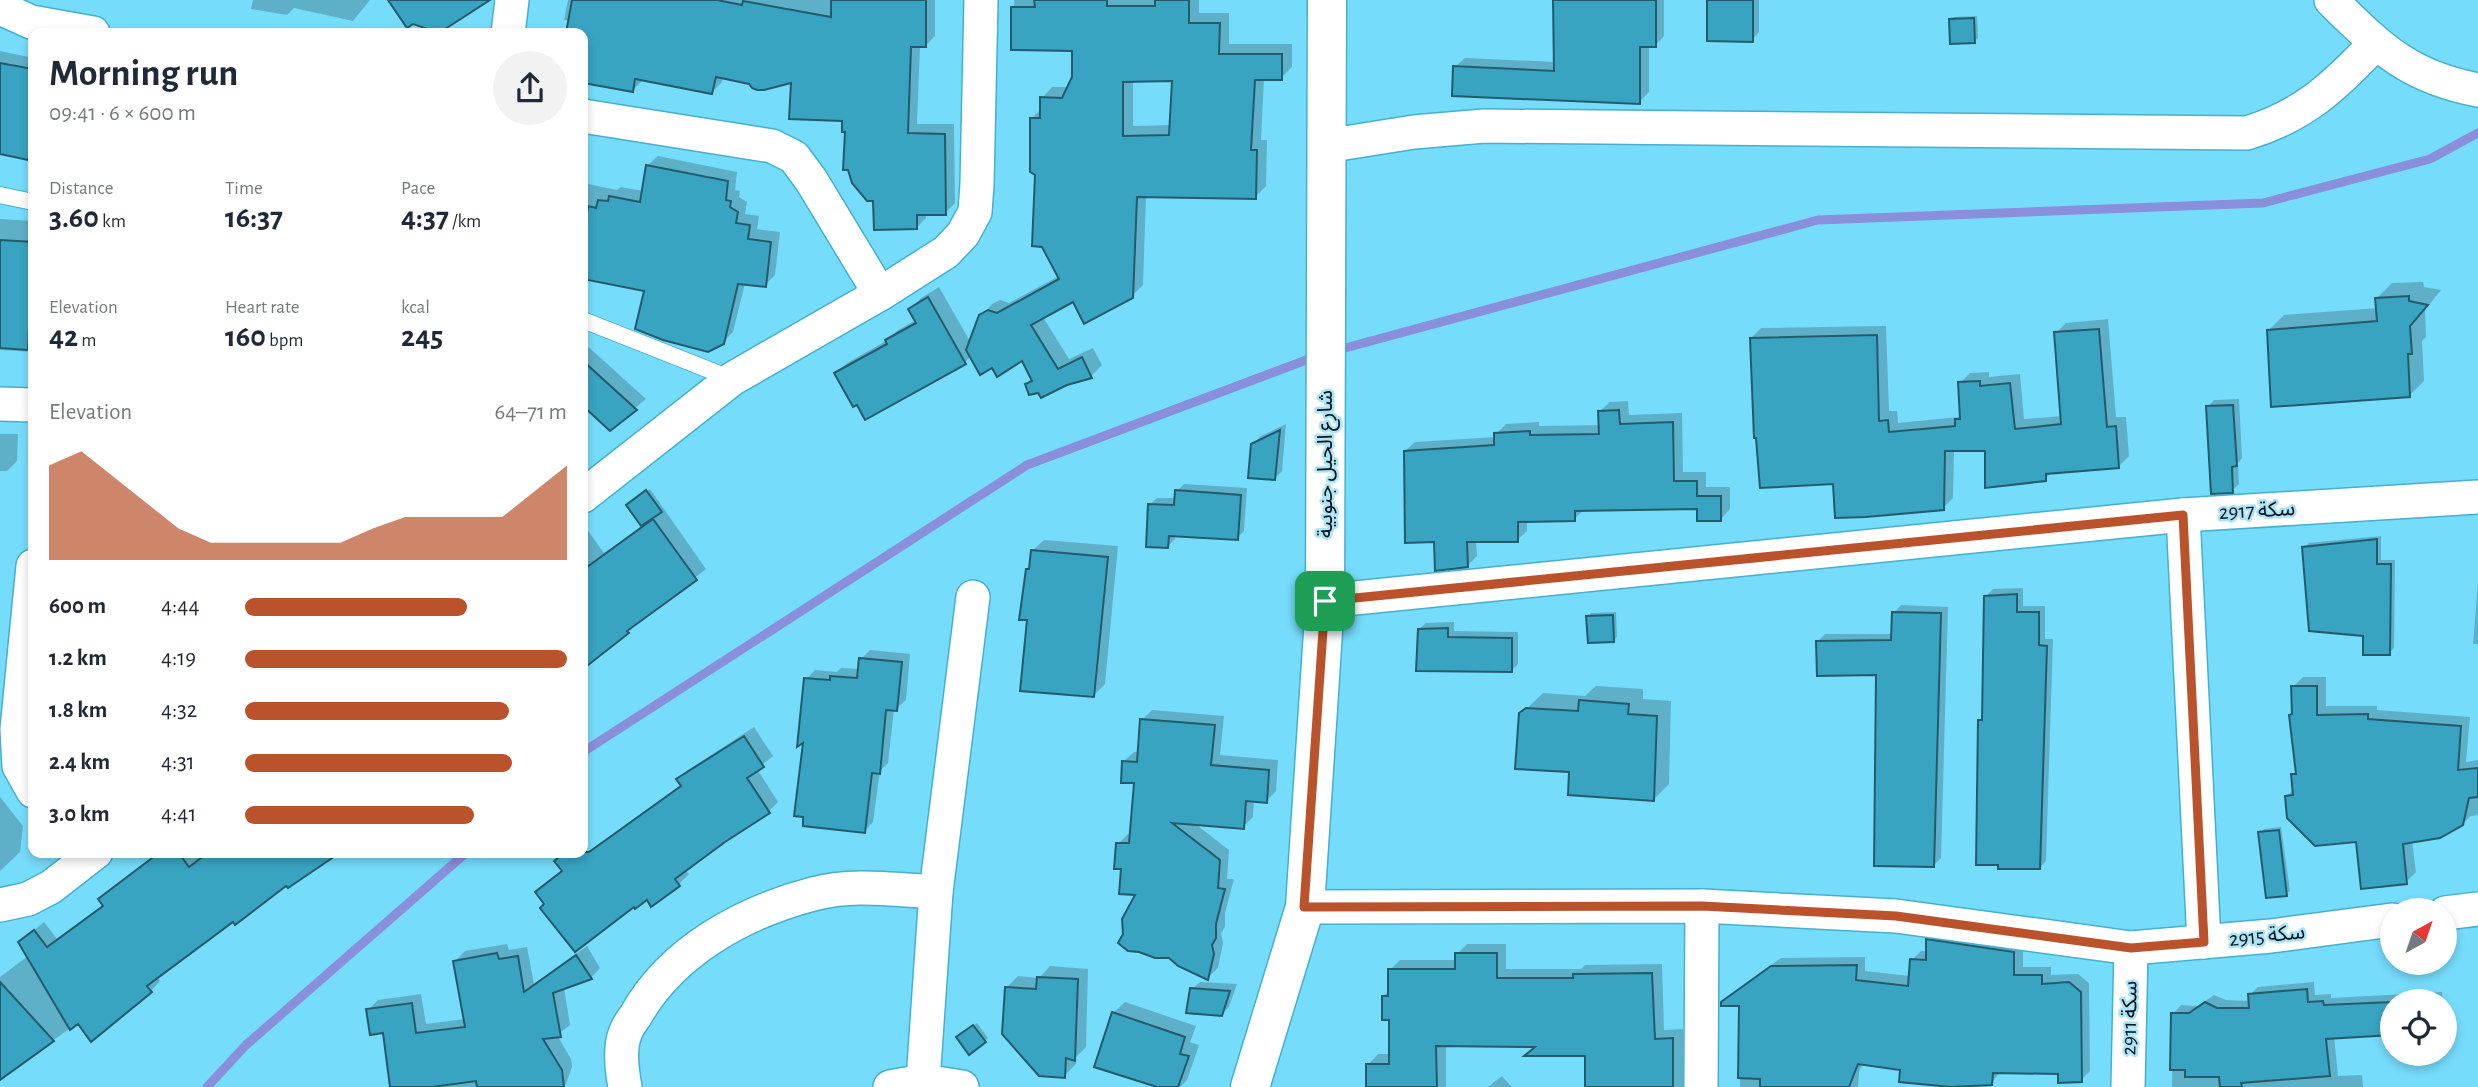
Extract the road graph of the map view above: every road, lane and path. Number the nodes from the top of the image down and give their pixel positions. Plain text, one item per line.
1 (512, 0) edge
2 (981, 0) edge
3 (1326, 0) edge
4 (2331, 0) edge
5 (0, 8) edge
6 (65, 28) edge
7 (509, 28) edge
8 (2376, 43) junction
9 (2478, 90) edge
10 (588, 117) edge
11 (1326, 146) junction
12 (0, 195) edge
13 (28, 201) edge
14 (880, 294) junction
15 (588, 322) edge
16 (732, 379) junction
17 (0, 404) edge
18 (28, 405) edge
19 (588, 492) edge
20 (2478, 497) edge
21 (2183, 515) junction
22 (973, 597) dead end
23 (1325, 601) junction
24 (28, 617) edge
25 (28, 783) edge
26 (86, 858) edge
27 (936, 892) junction
28 (0, 905) edge
29 (1702, 906) junction
30 (1304, 907) junction
31 (2478, 909) edge
32 (2457, 912) edge
33 (2380, 922) edge
34 (2204, 942) junction
35 (2131, 948) junction
36 (923, 1081) junction
37 (625, 1087) edge
38 (890, 1087) edge
39 (962, 1087) edge
40 (1250, 1087) edge
41 (1701, 1087) edge
42 (2128, 1087) edge

1 - 7 street
2 - 14 street
3 - 11 street, شارع الحيل جنوبية
4 - 8 street
5 - 6 street
8 - 9 street
8 - 11 street
10 - 14 street
11 - 23 street, شارع الحيل جنوبية
12 - 13 lane
14 - 16 street
15 - 16 lane
16 - 19 street
17 - 18 street
20 - 21 street, سكة 2917
21 - 23 street, سكة 2917
21 - 34 street
22 - 27 street
23 - 30 street, شارع الحيل جنوبية
24 - 25 street
26 - 28 street
27 - 36 street
27 - 37 street
29 - 30 street, سكة 2915
29 - 35 street, سكة 2915
29 - 41 street
30 - 40 street, شارع الحيل جنوبية
31 - 32 street
33 - 34 street, سكة 2915
34 - 35 street, سكة 2915
35 - 42 street, سكة 2911
36 - 38 street
36 - 39 street

